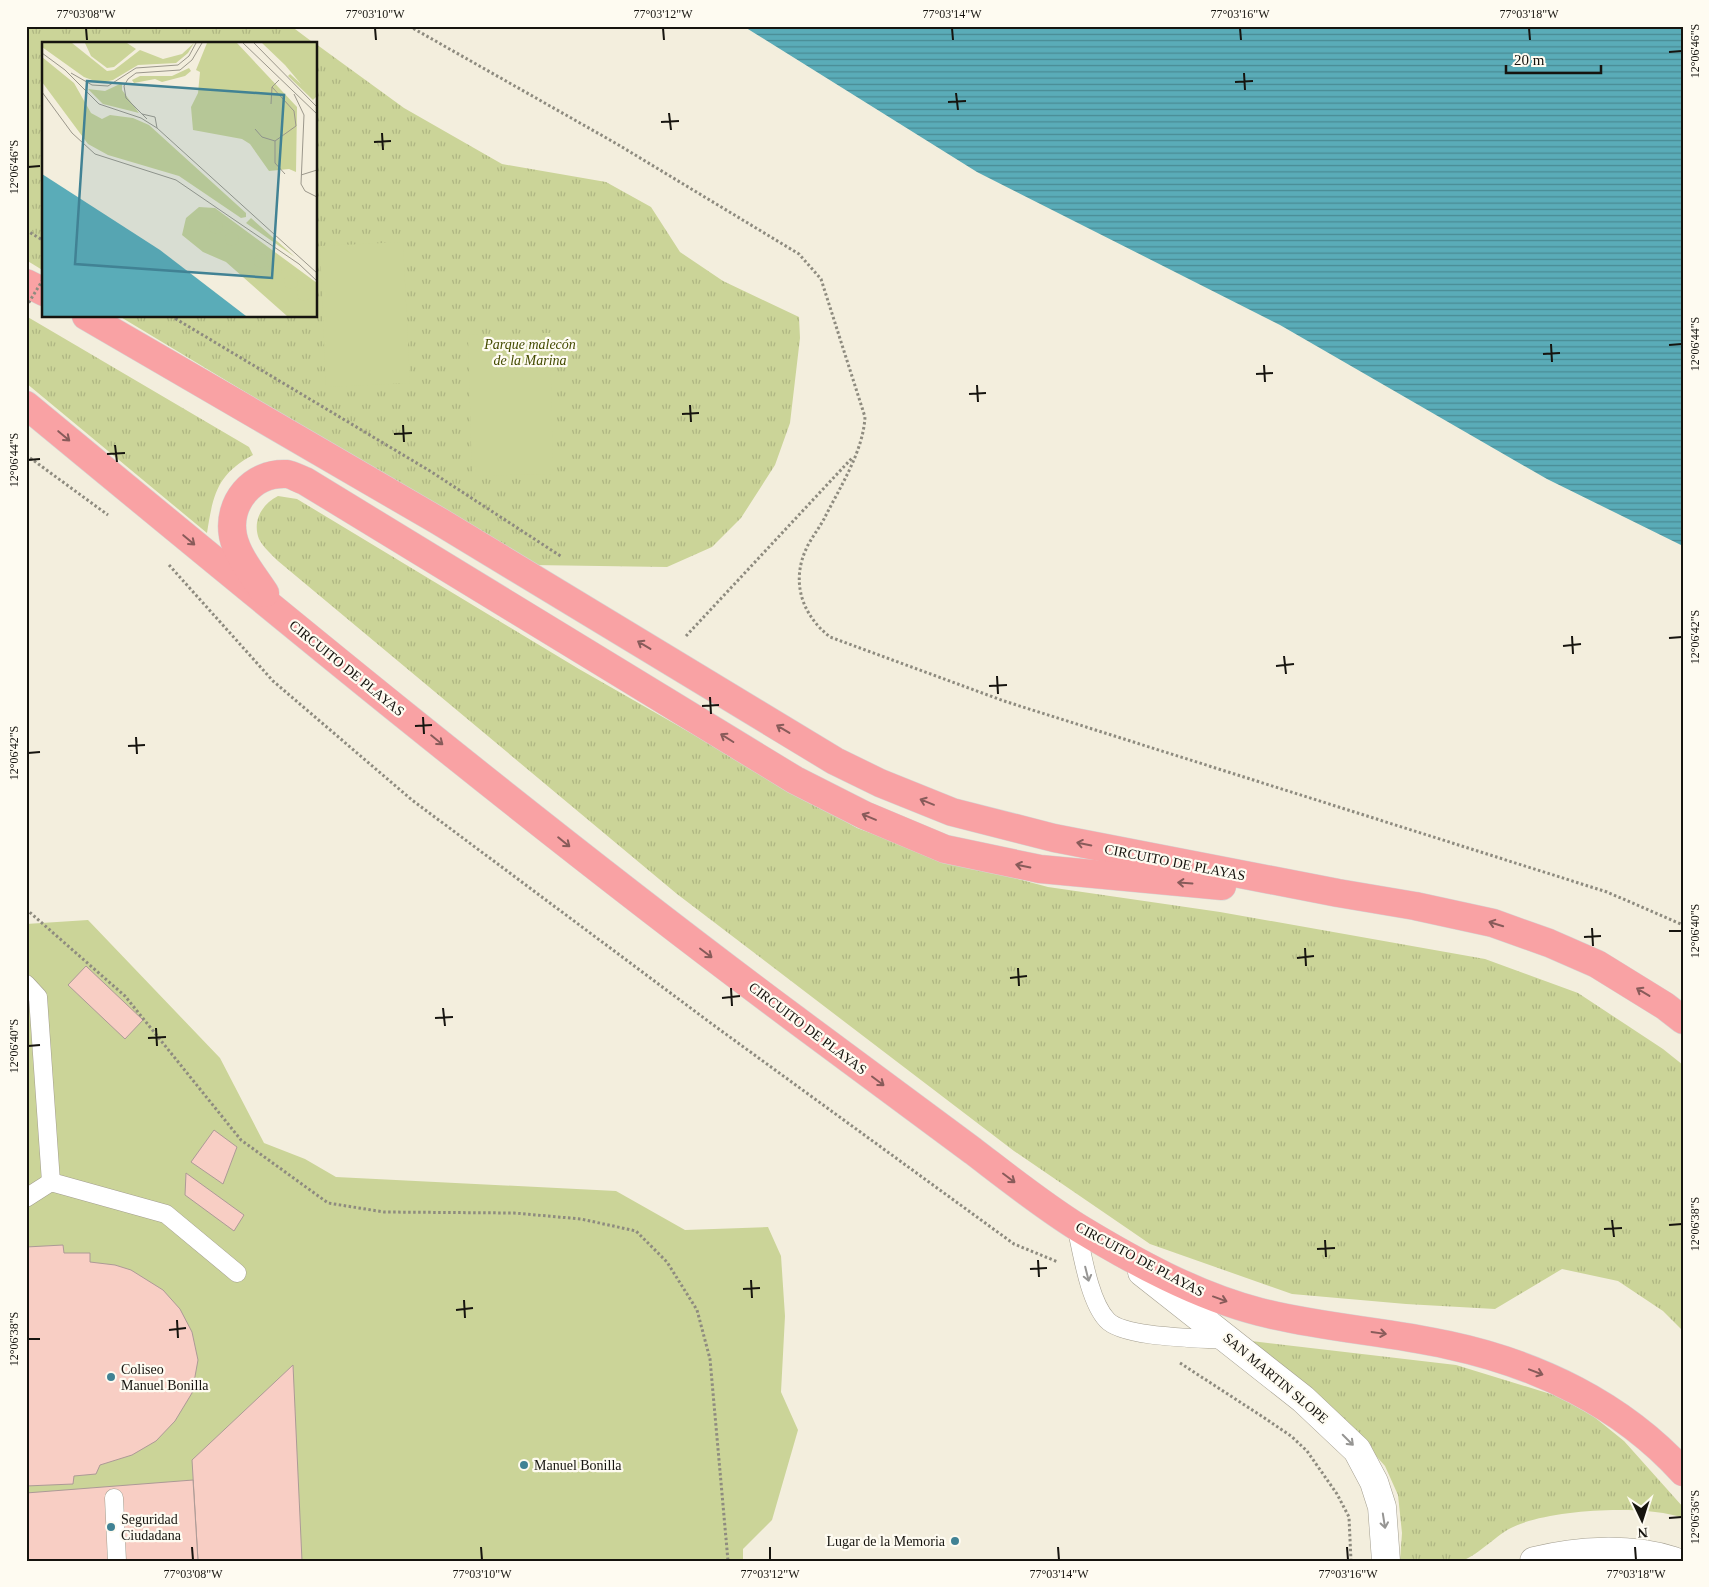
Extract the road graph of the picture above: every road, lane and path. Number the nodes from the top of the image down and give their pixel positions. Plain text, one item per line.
1 (409, 26) edge
2 (26, 230) edge
3 (42, 239) edge
4 (42, 281) edge
5 (26, 283) edge
6 (42, 291) edge
7 (26, 307) edge
8 (89, 318) edge
9 (174, 318) edge
10 (26, 405) edge
11 (26, 454) edge
12 (856, 454) junction
13 (111, 517) dead end
14 (164, 559) dead end
15 (570, 563) dead end
16 (276, 611) junction
17 (684, 638) dead end
18 (1338, 893) junction
19 (26, 909) edge
20 (1683, 925) edge
21 (26, 984) edge
22 (1683, 1020) edge
23 (51, 1182) junction
24 (26, 1198) edge
25 (1087, 1232) junction
26 (237, 1273) dead end
27 (1089, 1280) junction
28 (1150, 1335) junction
29 (1231, 1340) junction
30 (1683, 1472) edge
31 (114, 1498) dead end
32 (116, 1561) edge
33 (728, 1561) edge
34 (1351, 1561) edge
35 (1386, 1561) edge
36 (1534, 1561) edge
37 (1674, 1561) edge

1 - 12 path
2 - 3 path
4 - 7 path, bridge
5 - 6 highway
18 -> 8 highway, CIRCUITO DE PLAYAS
9 - 15 path
10 -> 16 highway, CIRCUITO DE PLAYAS
11 - 13 path
12 - 17 path
12 - 20 path
14 - 27 path
18 -> 16 highway
16 -> 25 highway, CIRCUITO DE PLAYAS
22 -> 18 highway, CIRCUITO DE PLAYAS
19 - 33 path
21 - 23 lane
23 - 24 lane
23 - 26 lane
25 -> 27 lane
25 - 29 main road, SAN MARTIN SLOPE
25 -> 30 highway, CIRCUITO DE PLAYAS
27 - 28 lane
28 - 29 lane
28 - 34 path
29 -> 35 main road, SAN MARTIN SLOPE
31 - 32 lane
36 - 37 main road

